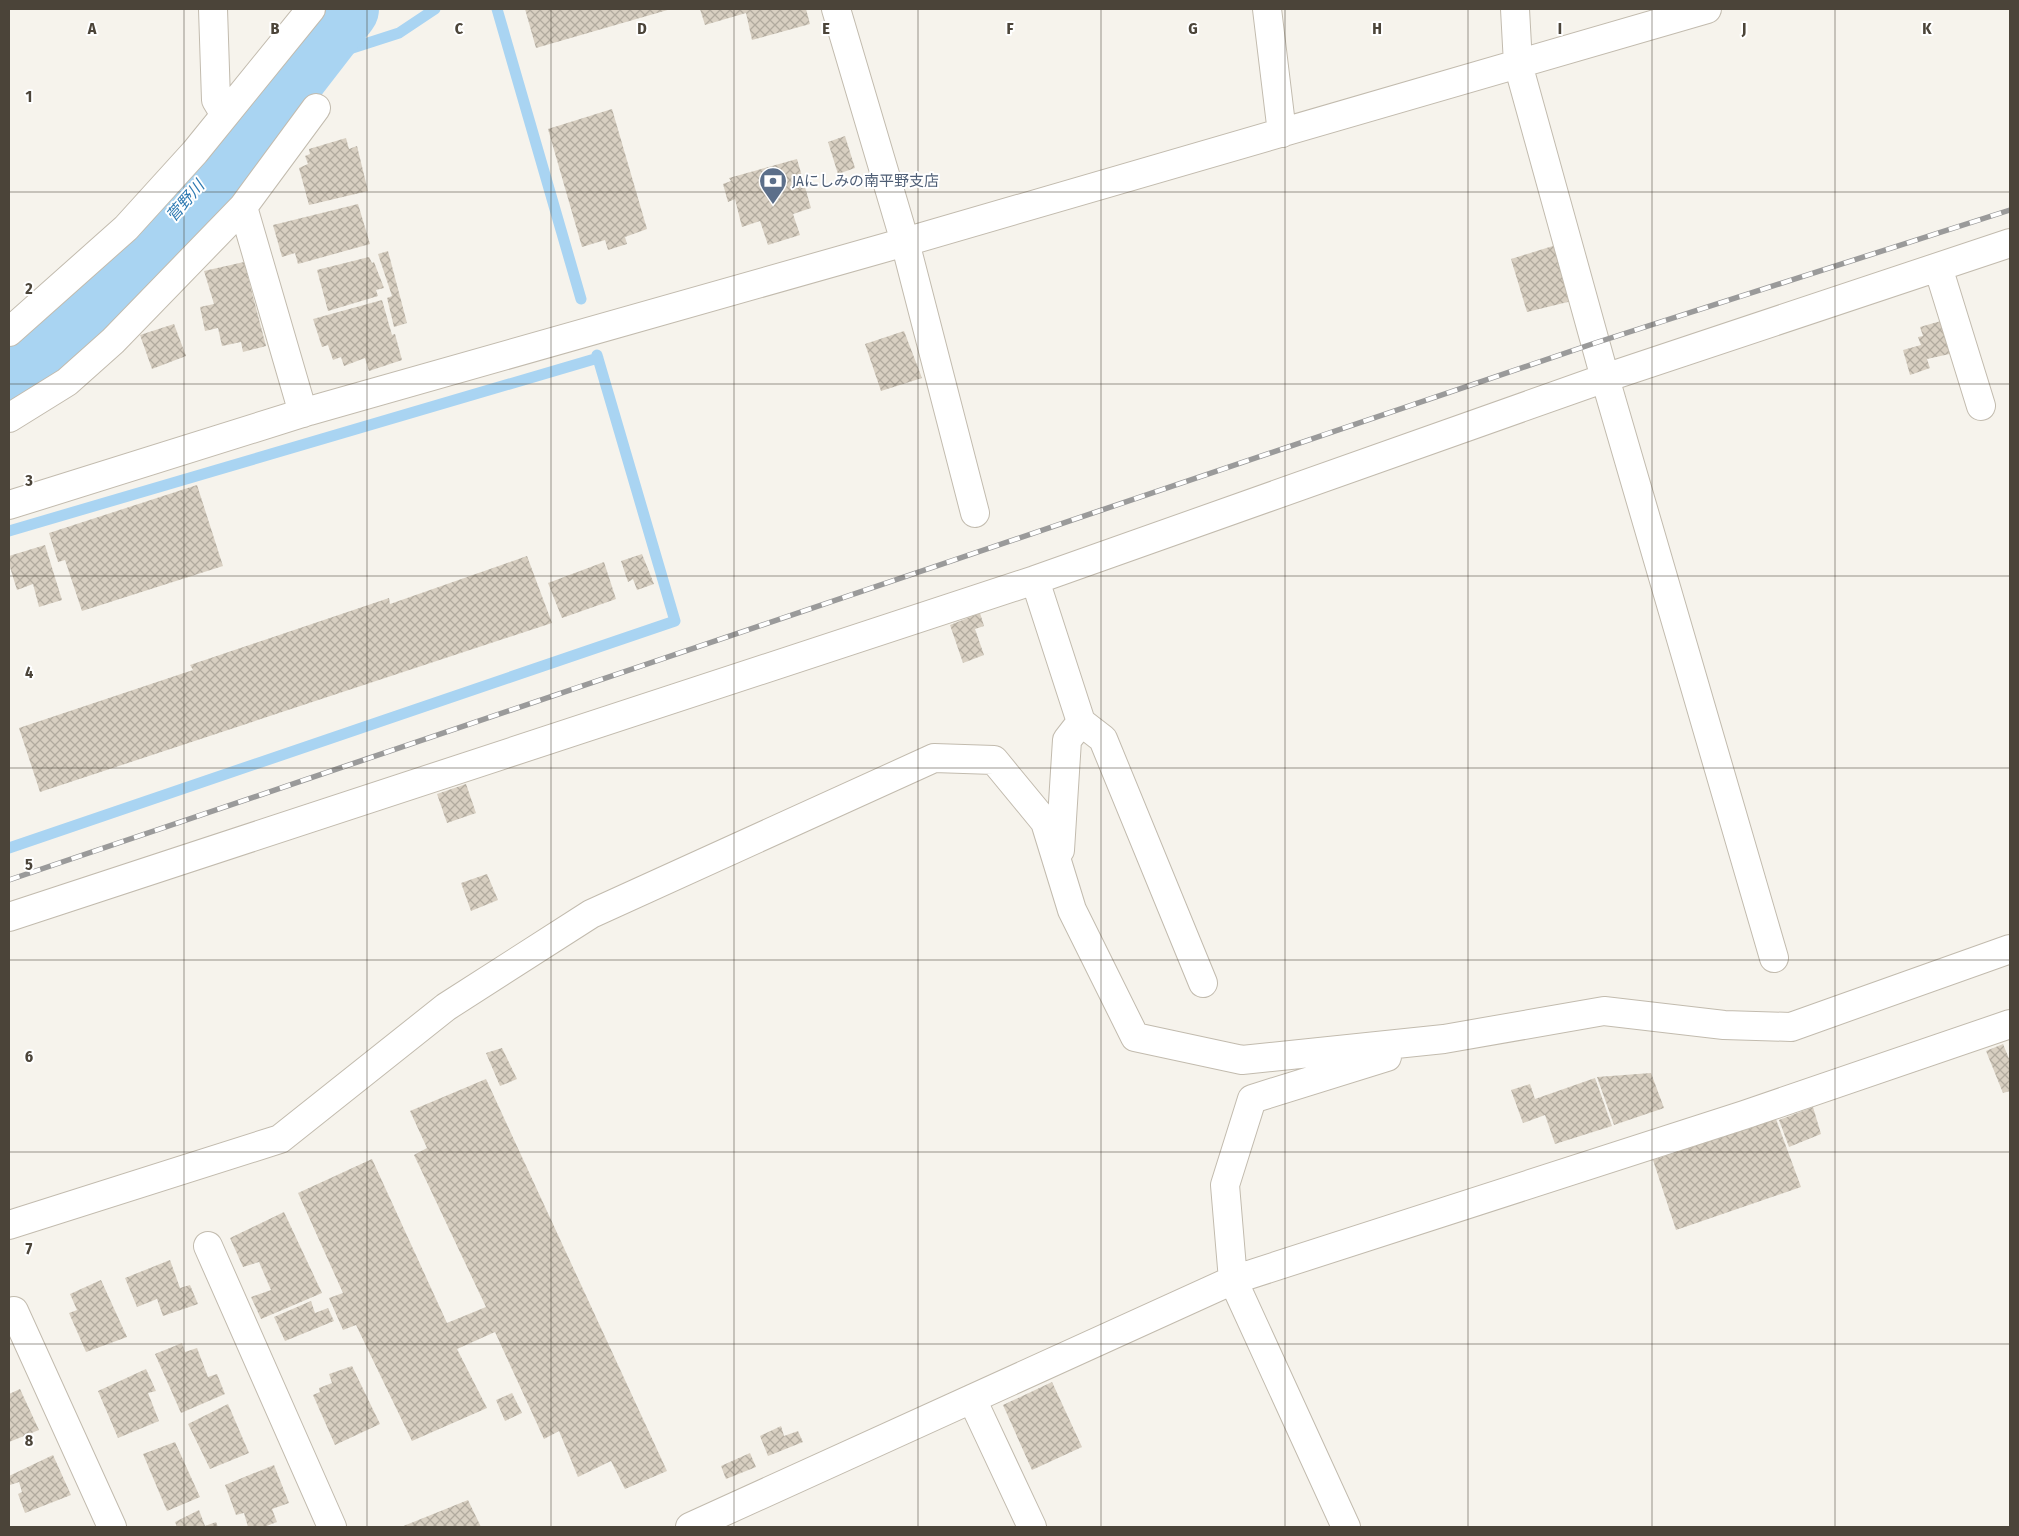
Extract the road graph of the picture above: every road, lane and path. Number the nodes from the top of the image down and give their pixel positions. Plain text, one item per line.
1 (213, 9) edge
2 (311, 9) edge
3 (836, 9) edge
4 (1267, 9) edge
5 (1516, 9) edge
6 (1707, 9) edge
7 (1518, 64) junction
8 (316, 108) dead end
9 (225, 115) junction
10 (1282, 133) junction
11 (243, 207) junction
12 (905, 242) junction
13 (2010, 243) edge
14 (1938, 267) junction
15 (9, 332) edge
16 (1605, 378) junction
17 (1981, 406) dead end
18 (303, 413) junction
19 (9, 418) edge
20 (9, 505) edge
21 (975, 513) dead end
22 (1035, 580) junction
23 (1081, 722) junction
24 (1058, 864) junction
25 (9, 917) edge
26 (2010, 949) edge
27 (1774, 958) dead end
28 (1203, 983) dead end
29 (2010, 1024) edge
30 (1444, 1039) junction
31 (9, 1225) edge
32 (208, 1246) dead end
33 (1233, 1280) junction
34 (14, 1311) dead end
35 (972, 1399) junction
36 (112, 1527) edge
37 (332, 1527) edge
38 (690, 1527) edge
39 (1032, 1527) edge
40 (1346, 1527) edge

1 - 9 street
2 - 9 street
3 - 12 street
4 - 10 street
5 - 7 street
6 - 7 street
7 - 10 street
7 - 16 street
8 - 11 street
9 - 15 street
10 - 12 street
11 - 18 street
11 - 19 street
12 - 18 street
12 - 21 street
13 - 14 street
14 - 16 street
14 - 17 street
16 - 22 street
16 - 27 street
18 - 20 street
22 - 23 street
22 - 25 street
23 - 24 street
23 - 28 street
24 - 30 street
24 - 31 street
26 - 30 street
29 - 33 street
30 - 33 street
32 - 37 street
33 - 35 street
33 - 40 street
34 - 36 street
35 - 38 street
35 - 39 street

